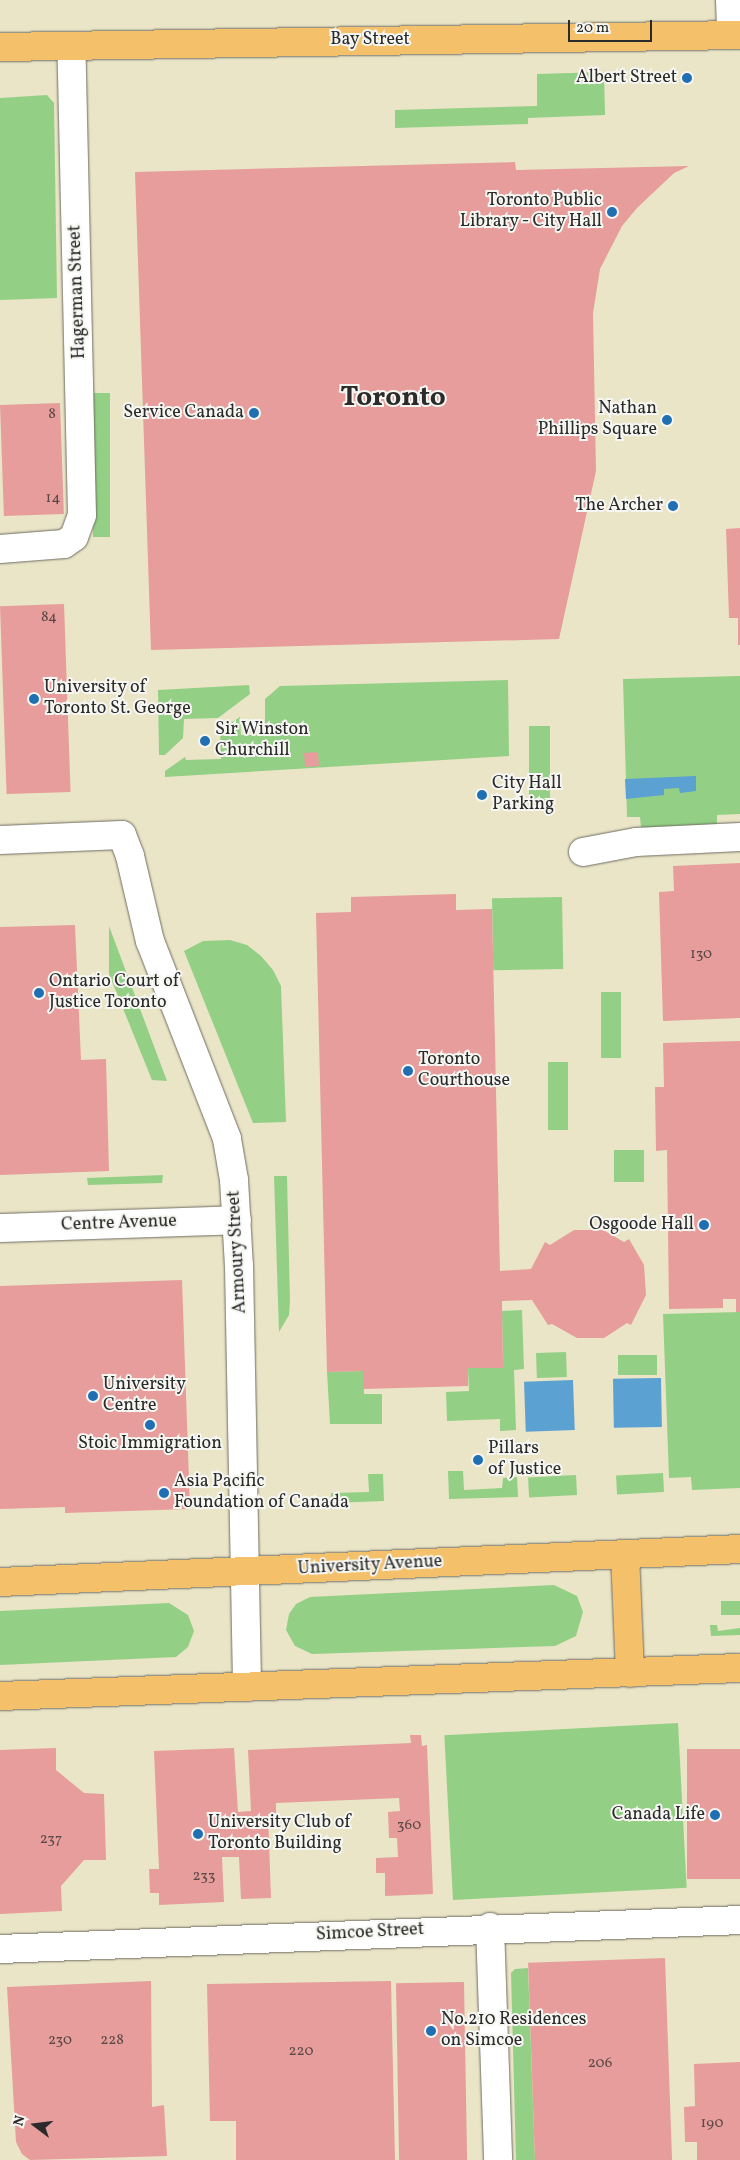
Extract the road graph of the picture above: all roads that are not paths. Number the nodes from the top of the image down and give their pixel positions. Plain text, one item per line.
1 (730, 0) edge
2 (736, 35) edge
3 (71, 46) junction
4 (0, 47) edge
5 (0, 550) edge
6 (740, 837) edge
7 (0, 840) edge
8 (583, 852) dead end
9 (237, 1220) junction
10 (0, 1228) edge
11 (740, 1549) edge
12 (625, 1554) junction
13 (244, 1572) junction
14 (0, 1582) edge
15 (740, 1668) edge
16 (630, 1673) junction
17 (246, 1687) junction
18 (0, 1696) edge
19 (740, 1920) edge
20 (490, 1927) junction
21 (0, 1948) edge
22 (498, 2160) edge

1 - 2 street
2 - 3 main road, Bay Street
3 - 4 main road, Bay Street
3 - 5 street, Hagerman Street
6 - 8 street
7 - 9 street, Armoury Street
9 - 10 street, Centre Avenue
9 - 13 street, Armoury Street
11 - 12 main road, University Avenue
12 - 13 main road, University Avenue
12 - 16 main road
13 - 14 main road, University Avenue
13 - 17 street, Armoury Street
15 - 16 main road
16 - 17 main road
17 - 18 main road
19 - 20 street, Simcoe Street
20 - 21 street, Simcoe Street
20 - 22 street

